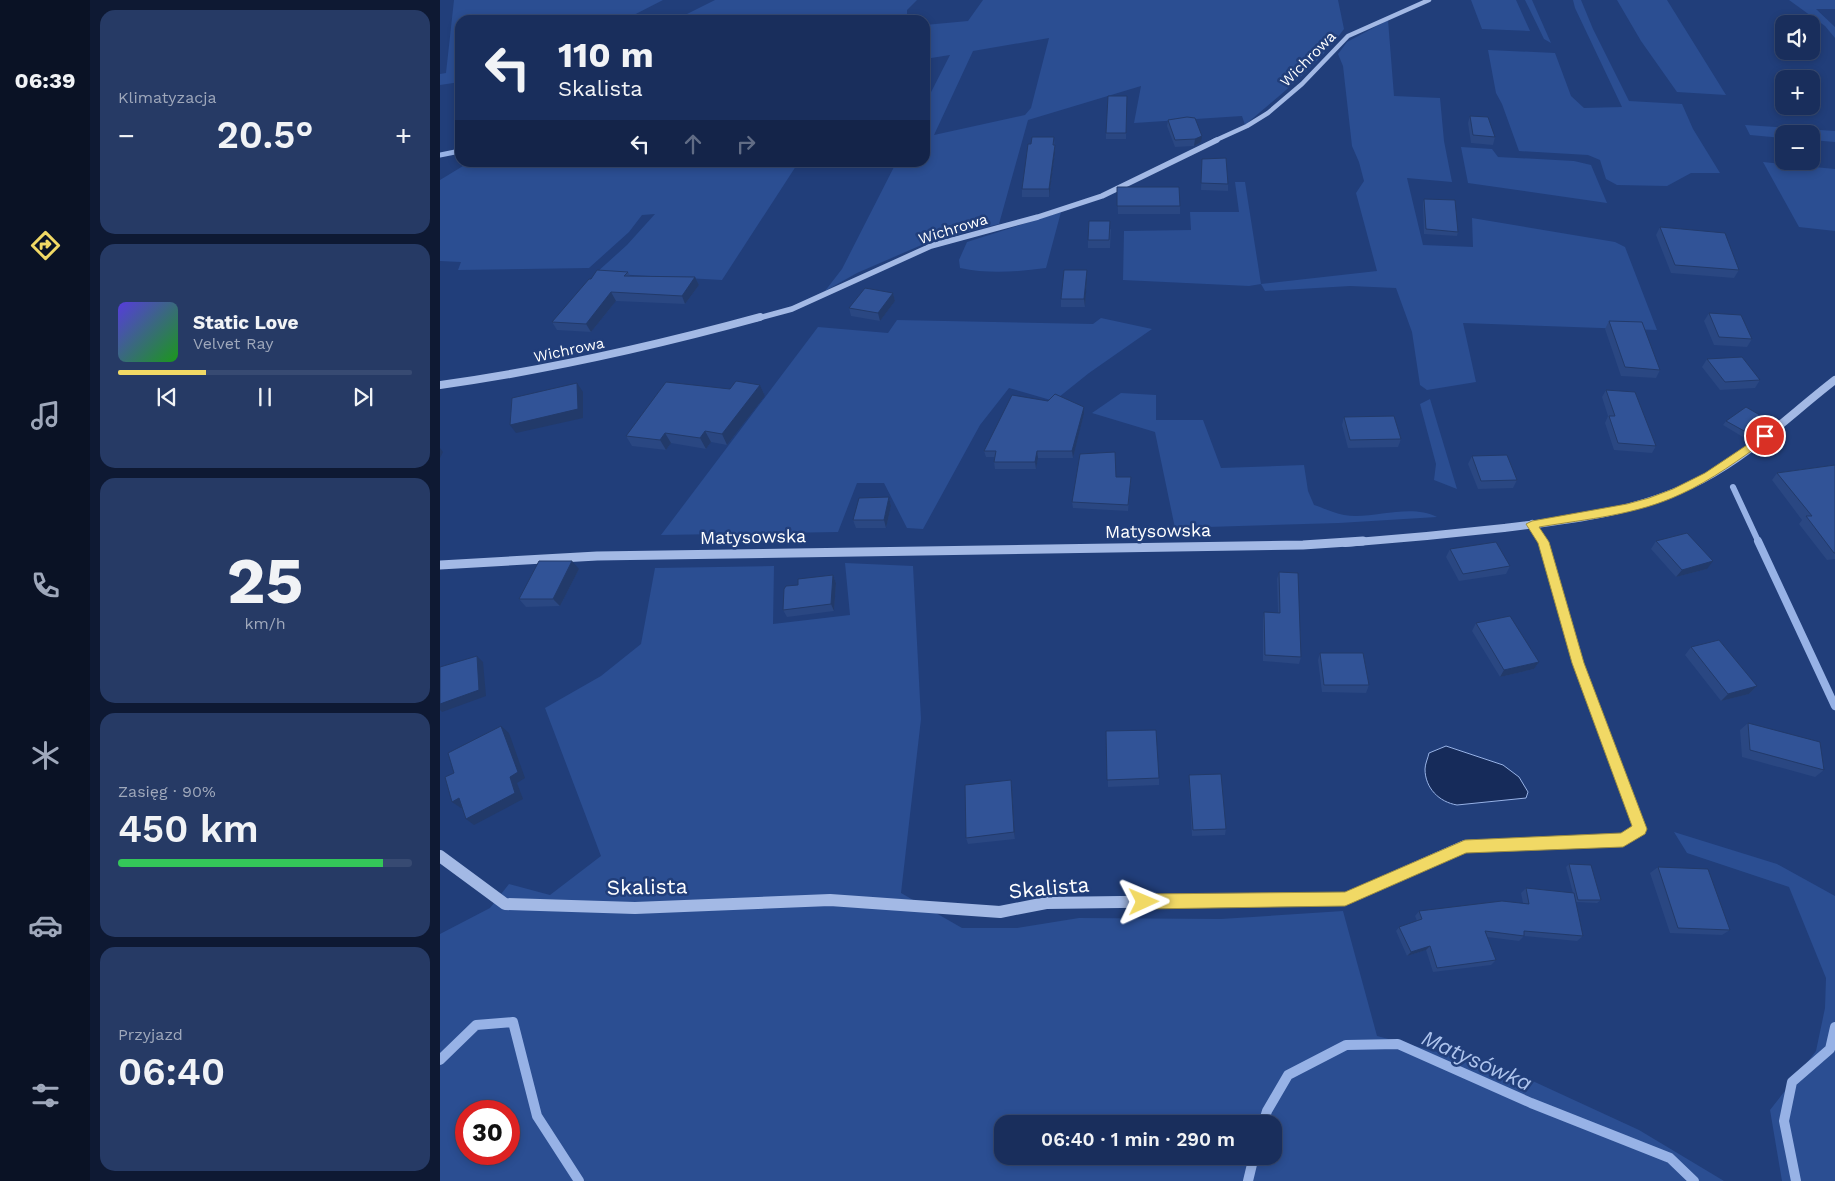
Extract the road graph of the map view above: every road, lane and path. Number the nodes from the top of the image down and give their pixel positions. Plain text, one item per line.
1 (1429, 0) edge
2 (1835, 380) edge
3 (440, 385) edge
4 (1532, 524) junction
5 (440, 565) edge
6 (440, 856) edge

1 - 3 street, Wichrowa
2 - 4 street, Matysowska
4 - 5 street, Matysowska
4 - 6 street, Skalista

